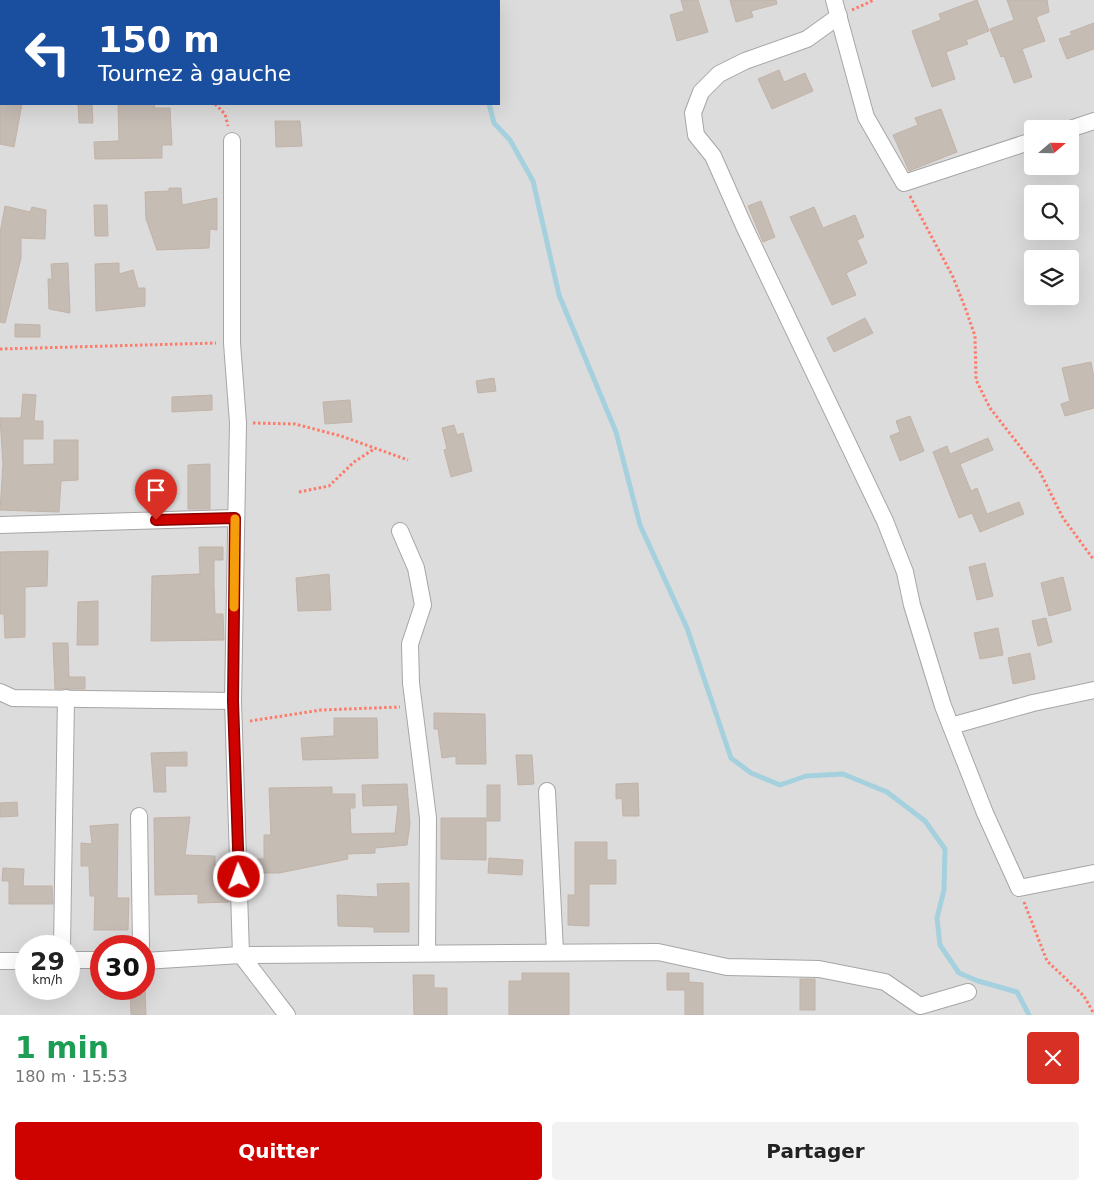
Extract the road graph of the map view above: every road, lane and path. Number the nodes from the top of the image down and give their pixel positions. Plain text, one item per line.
1 (834, 0) edge
2 (874, 0) edge
3 (839, 16) junction
4 (216, 105) edge
5 (1094, 121) edge
6 (1079, 126) edge
7 (232, 141) joint
8 (1024, 144) edge
9 (904, 184) junction
10 (232, 343) junction
11 (0, 348) edge
12 (238, 423) junction
13 (374, 449) junction
14 (408, 460) dead end
15 (299, 492) dead end
16 (235, 518) junction
17 (0, 525) edge
18 (400, 531) dead end
19 (1094, 560) edge
20 (1094, 690) edge
21 (0, 692) edge
22 (66, 698) junction
23 (233, 701) junction
24 (414, 706) junction
25 (234, 723) junction
26 (951, 726) junction
27 (547, 791) dead end
28 (139, 816) dead end
29 (1094, 873) edge
30 (1019, 888) junction
31 (62, 935) edge
32 (141, 935) edge
33 (555, 952) junction
34 (427, 953) junction
35 (241, 955) junction
36 (155, 959) edge
37 (0, 961) edge
38 (15, 961) edge
39 (968, 992) dead end
40 (917, 1011) edge
41 (1094, 1014) edge
42 (286, 1015) edge

1 - 3 street
2 - 3 path
3 - 9 street
3 - 26 street
4 - 7 path
5 - 6 street
7 - 10 street
8 - 9 street
9 - 19 path
10 - 11 path
10 - 12 street
12 - 13 path
12 - 16 street
13 - 14 path
13 - 15 path
16 - 17 street
16 - 23 street
18 - 24 street
20 - 26 street
21 - 22 street
22 - 23 street
22 - 31 street
23 - 25 street
24 - 25 path
24 - 34 street
25 - 35 street
26 - 30 street
27 - 33 street
28 - 32 street
29 - 30 street
30 - 41 path
33 - 34 street
33 - 40 street
34 - 35 street
35 - 36 street
35 - 42 street
37 - 38 street
39 - 40 street

